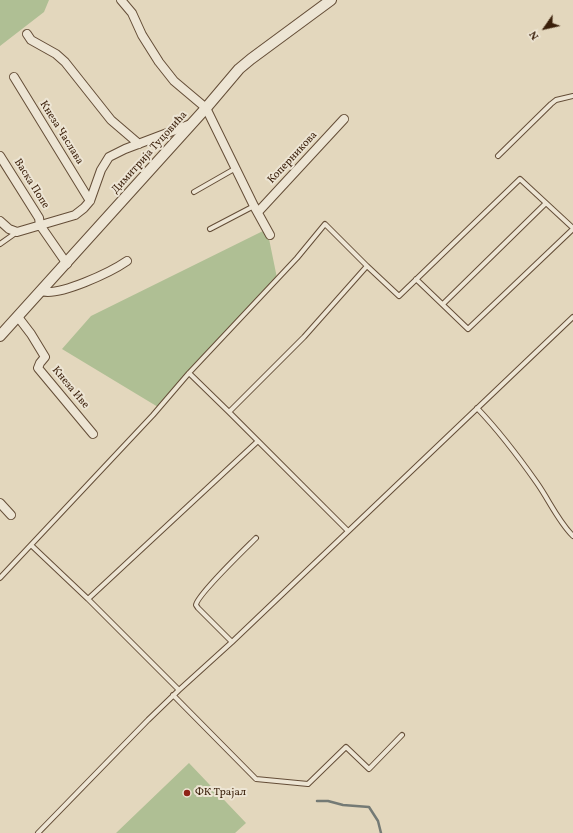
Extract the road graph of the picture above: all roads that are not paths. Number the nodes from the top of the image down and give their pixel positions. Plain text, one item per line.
1 (121, 0) edge
2 (331, 0) edge
3 (27, 34) dead end
4 (14, 77) dead end
5 (573, 96) edge
6 (206, 108) junction
7 (344, 119) dead end
8 (192, 124) junction
9 (139, 144) junction
10 (0, 156) edge
11 (498, 156) dead end
12 (236, 168) junction
13 (194, 192) dead end
14 (90, 201) junction
15 (546, 203) junction
16 (256, 209) junction
17 (0, 221) edge
18 (40, 225) junction
19 (573, 228) edge
20 (210, 229) dead end
21 (17, 232) junction
22 (270, 235) dead end
23 (0, 244) edge
24 (127, 261) dead end
25 (66, 264) junction
26 (366, 266) junction
27 (416, 279) junction
28 (41, 291) junction
29 (443, 304) junction
30 (18, 317) junction
31 (573, 317) edge
32 (0, 336) edge
33 (189, 373) junction
34 (477, 408) junction
35 (229, 412) junction
36 (93, 434) dead end
37 (258, 441) junction
38 (0, 503) edge
39 (11, 516) dead end
40 (348, 531) junction
41 (573, 536) edge
42 (256, 538) dead end
43 (31, 545) junction
44 (0, 578) edge
45 (88, 598) junction
46 (232, 642) junction
47 (179, 690) junction
48 (173, 695) junction
49 (402, 735) dead end
50 (38, 833) edge

1 - 6 street
2 - 6 street, Димитрија Туцовића
3 - 9 street
4 - 14 street, Кнеза Часлава
5 - 11 lane
6 - 8 street, Димитрија Туцовића
6 - 12 street
7 - 16 street, Коперникова
8 - 9 street
8 - 25 street, Димитрија Туцовића
9 - 14 street
10 - 18 street, Васка Попе
12 - 13 lane
12 - 16 street
14 - 18 street
15 - 19 lane
15 - 27 lane
15 - 29 lane
16 - 20 lane, Коперникова
16 - 22 street
17 - 21 street
18 - 21 street
18 - 25 street, Васка Попе
19 - 29 lane
21 - 23 lane
24 - 28 street
25 - 28 street, Димитрија Туцовића
26 - 27 lane
26 - 33 lane
26 - 35 lane
27 - 29 lane
28 - 30 street, Димитрија Туцовића
30 - 32 street, Димитрија Туцовића
30 - 36 street, Кнеза Иве
31 - 34 lane
33 - 35 lane
33 - 43 lane
34 - 40 lane
34 - 41 lane
35 - 37 lane
37 - 40 lane
37 - 45 lane
38 - 39 street
40 - 46 lane
42 - 46 lane
43 - 44 lane
43 - 45 lane
45 - 47 lane
46 - 47 lane
47 - 48 lane
48 - 49 lane
48 - 50 lane

